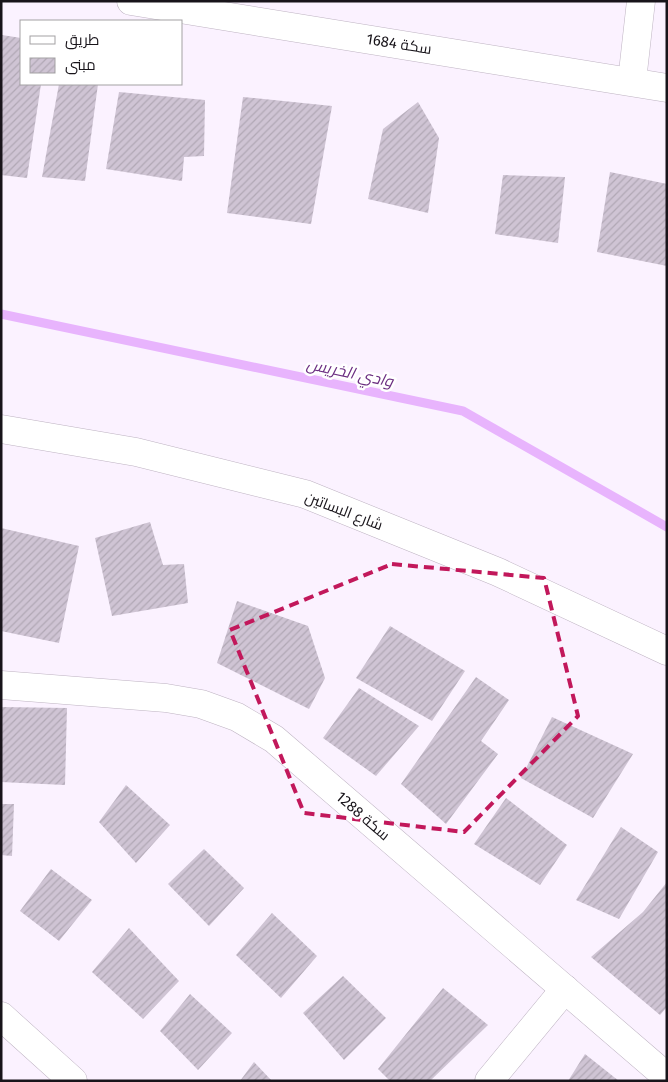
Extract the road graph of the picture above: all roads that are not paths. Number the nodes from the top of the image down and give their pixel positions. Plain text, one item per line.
1 (131, 1) edge
2 (641, 1) edge
3 (632, 81) junction
4 (667, 88) edge
5 (1, 429) edge
6 (667, 651) edge
7 (1, 685) edge
8 (565, 989) junction
9 (1, 1016) edge
10 (667, 1077) edge
11 (73, 1081) edge
12 (489, 1081) edge

1 - 3 street, سكة 1684
2 - 3 street
3 - 4 street, سكة 1684
5 - 6 street, شارع البساتين
7 - 8 street, سكة 1288
8 - 10 street, سكة 1288
8 - 12 street
9 - 11 street

